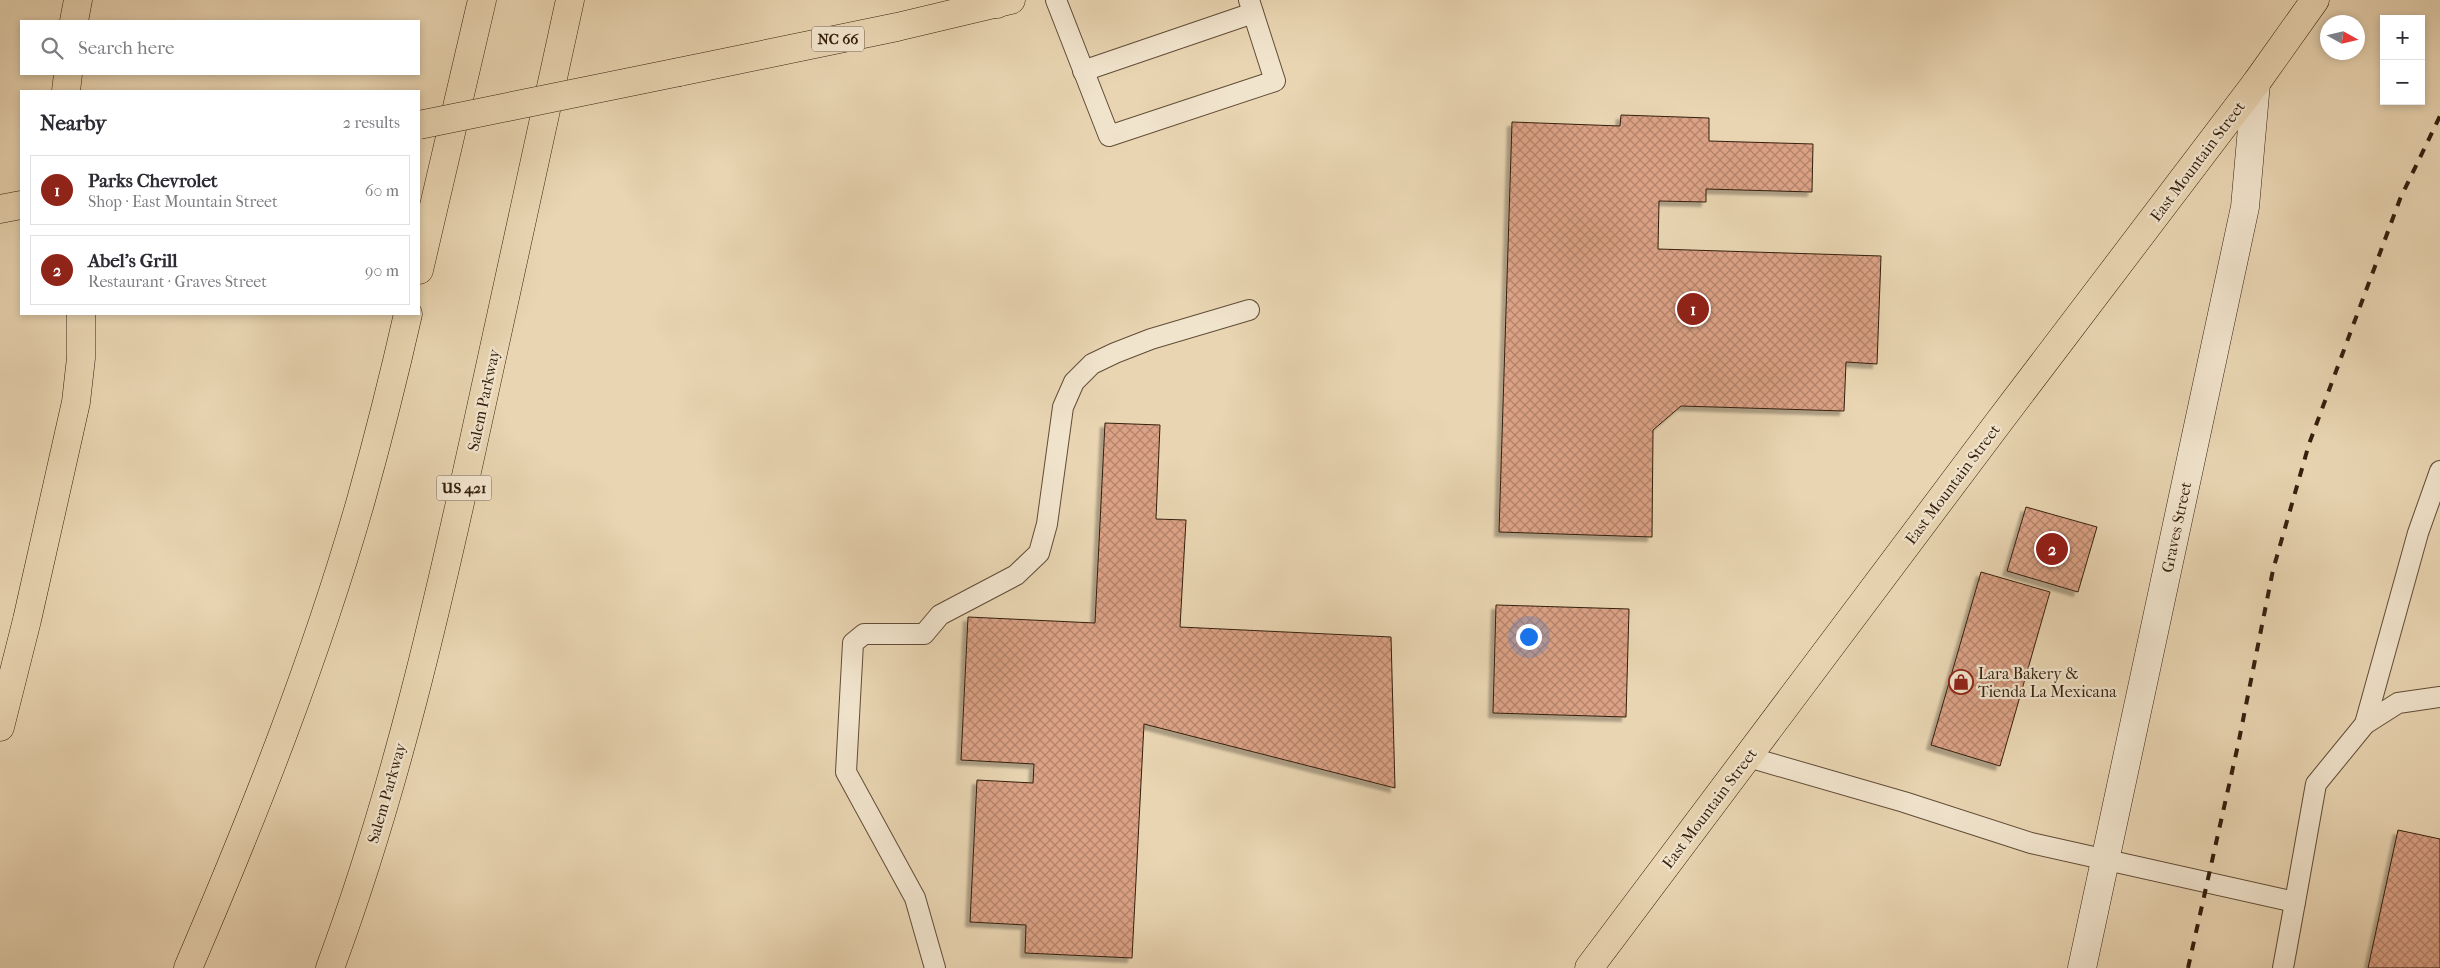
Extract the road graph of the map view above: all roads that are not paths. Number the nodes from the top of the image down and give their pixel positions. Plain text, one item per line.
1 (78, 0) edge
2 (482, 0) edge
3 (570, 0) edge
4 (1056, 0) edge
5 (2315, 0) edge
6 (1000, 1) edge
7 (1251, 6) edge
8 (74, 20) edge
9 (1083, 70) junction
10 (68, 75) edge
11 (2256, 83) junction
12 (66, 90) edge
13 (420, 125) edge
14 (20, 205) edge
15 (0, 209) edge
16 (420, 266) edge
17 (1249, 310) dead end
18 (81, 315) edge
19 (408, 315) edge
20 (2440, 472) edge
21 (2440, 697) edge
22 (2366, 724) junction
23 (0, 727) edge
24 (1748, 757) junction
25 (2105, 861) junction
26 (2295, 902) junction
27 (188, 968) edge
28 (330, 968) edge
29 (935, 968) edge
30 (1589, 968) edge
31 (2082, 968) edge
32 (2282, 968) edge

1 - 8 main road
2 - 16 main road
3 - 28 main road, Salem Parkway / US 421
4 - 9 lane
5 - 11 main road, East Mountain Street
6 - 13 main road, NC 66, bridge
7 - 9 lane
7 - 9 lane
10 - 12 main road
11 - 24 main road, East Mountain Street
11 - 25 street, Graves Street
14 - 15 main road
17 - 29 lane
18 - 23 main road
19 - 27 main road
20 - 22 lane
21 - 22 lane
22 - 26 lane
24 - 25 lane
24 - 30 main road, East Mountain Street
25 - 26 lane
25 - 31 street, Graves Street
26 - 32 lane

